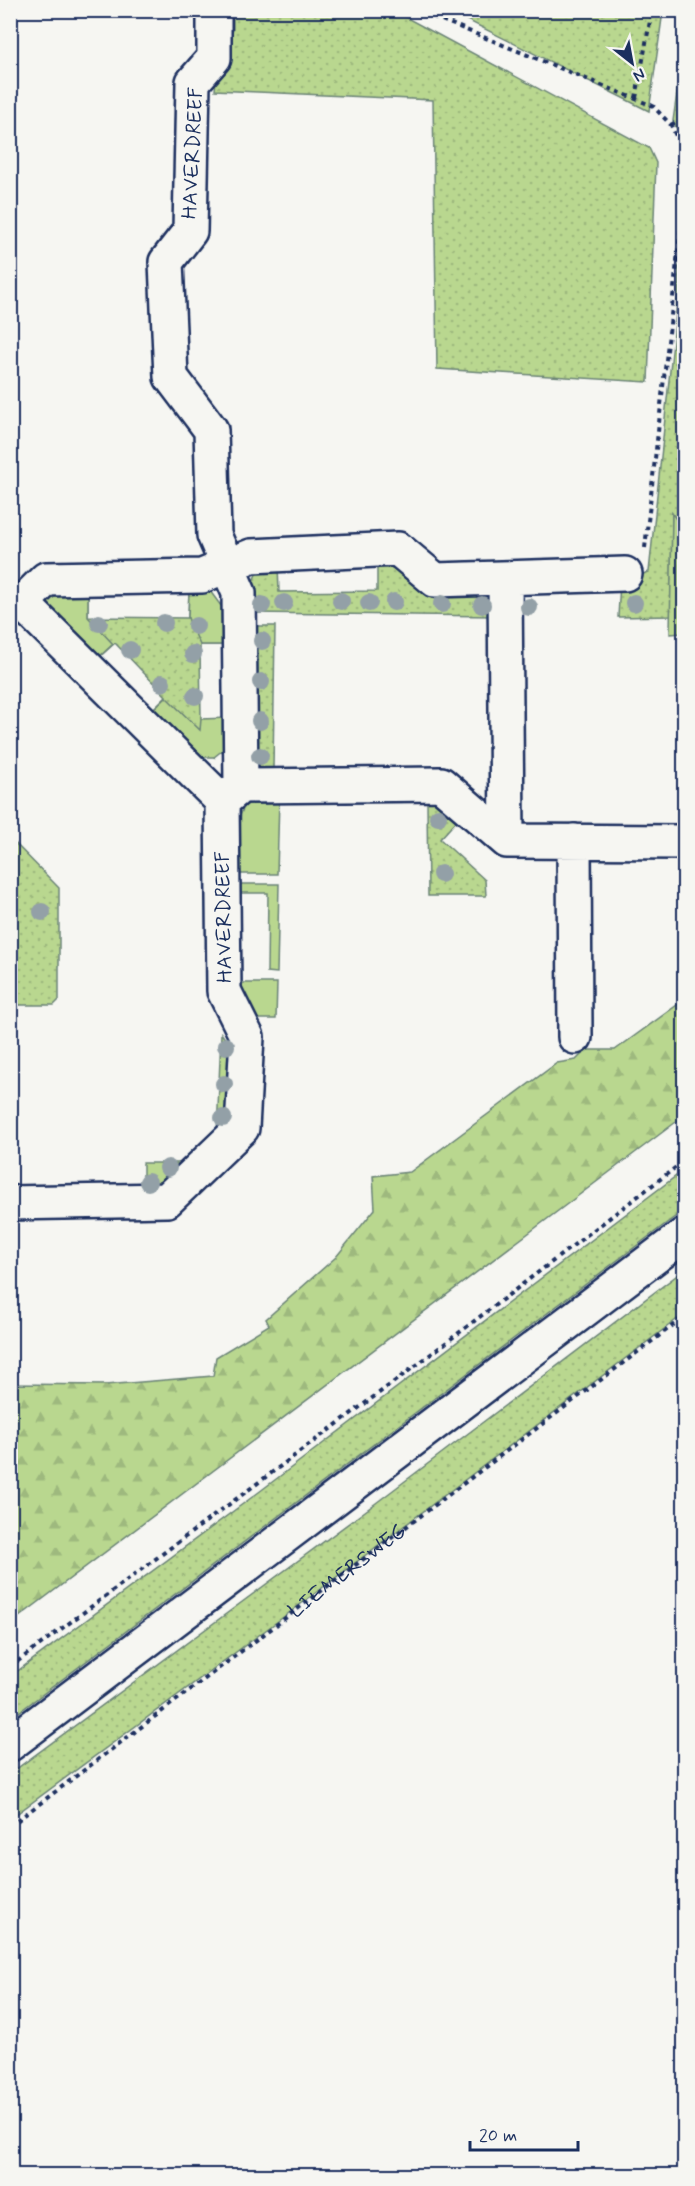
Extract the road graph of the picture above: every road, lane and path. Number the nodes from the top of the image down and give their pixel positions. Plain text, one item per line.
1 (214, 10) edge
2 (417, 10) edge
3 (652, 10) edge
4 (636, 98) junction
5 (684, 117) edge
6 (671, 125) junction
7 (684, 154) edge
8 (684, 199) edge
9 (228, 566) junction
10 (625, 574) joint
11 (505, 580) junction
12 (16, 603) edge
13 (231, 794) junction
14 (507, 841) junction
15 (574, 842) junction
16 (684, 842) edge
17 (575, 1037) dead end
18 (684, 1161) edge
19 (10, 1203) edge
20 (684, 1235) edge
21 (684, 1317) edge
22 (10, 1667) edge
23 (10, 1744) edge
24 (10, 1826) edge

1 - 9 street, HAVERDREEF
2 - 4 path
3 - 4 path
4 - 6 path
5 - 6 path
6 - 7 path
8 - 10 path
9 - 11 street
9 - 12 street
9 - 13 street, HAVERDREEF
10 - 11 street
11 - 14 street
12 - 13 street
13 - 14 street
13 - 19 street, HAVERDREEF
14 - 15 street
15 - 16 street
15 - 17 street
18 - 22 path
20 - 23 street
21 - 24 path, LIEMERSWEG

